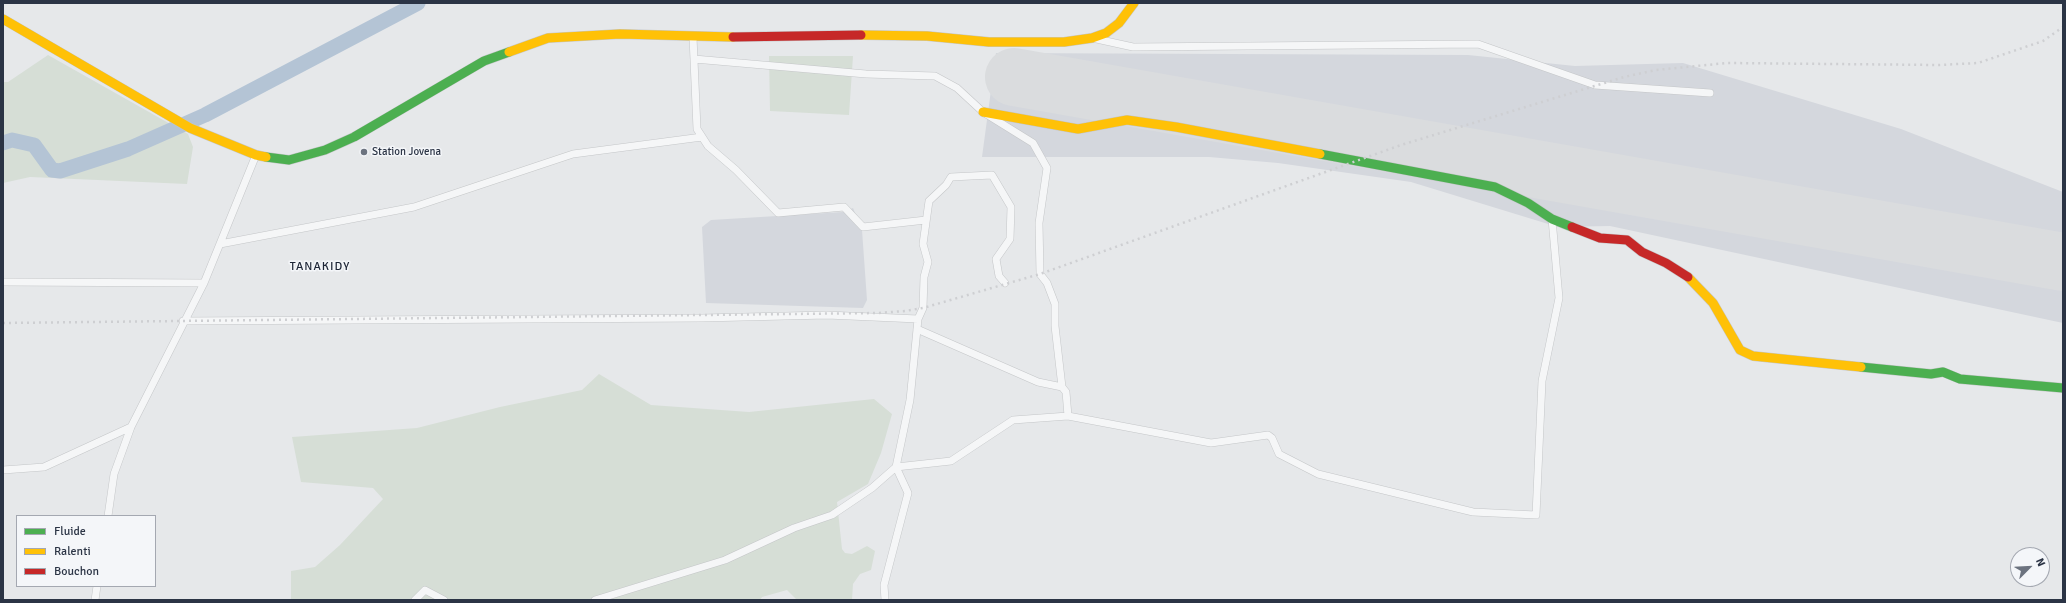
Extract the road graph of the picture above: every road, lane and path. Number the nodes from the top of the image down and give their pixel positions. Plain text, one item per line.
1 (1133, 4) edge
2 (3, 19) edge
3 (693, 37) junction
4 (1092, 38) junction
5 (694, 59) junction
6 (1710, 93) dead end
7 (983, 112) junction
8 (702, 136) junction
9 (256, 155) junction
10 (926, 220) junction
11 (1552, 220) junction
12 (220, 244) junction
13 (3, 282) edge
14 (204, 283) junction
15 (1005, 283) dead end
16 (918, 319) junction
17 (183, 321) junction
18 (917, 328) junction
19 (1062, 386) junction
20 (2063, 388) edge
21 (1068, 416) junction
22 (131, 427) junction
23 (896, 466) junction
24 (3, 470) edge
25 (108, 515) edge
26 (97, 587) edge
27 (95, 600) edge
28 (415, 600) edge
29 (444, 600) edge
30 (595, 600) edge
31 (885, 600) edge

1 - 4 main road
2 - 9 main road
3 - 4 main road
3 - 5 street
3 - 9 main road
4 - 6 street
5 - 7 street
5 - 8 street
7 - 11 main road
7 - 19 street
8 - 10 street
8 - 12 street
9 - 12 street
10 - 15 street
10 - 16 street
11 - 20 main road
11 - 21 street
12 - 14 street
13 - 14 street
14 - 17 street
16 - 17 street
16 - 18 street
17 - 22 street
18 - 19 street
18 - 23 street
19 - 21 street
21 - 23 street
22 - 24 street
22 - 25 street
23 - 30 street
23 - 31 street
26 - 27 street
28 - 29 street

